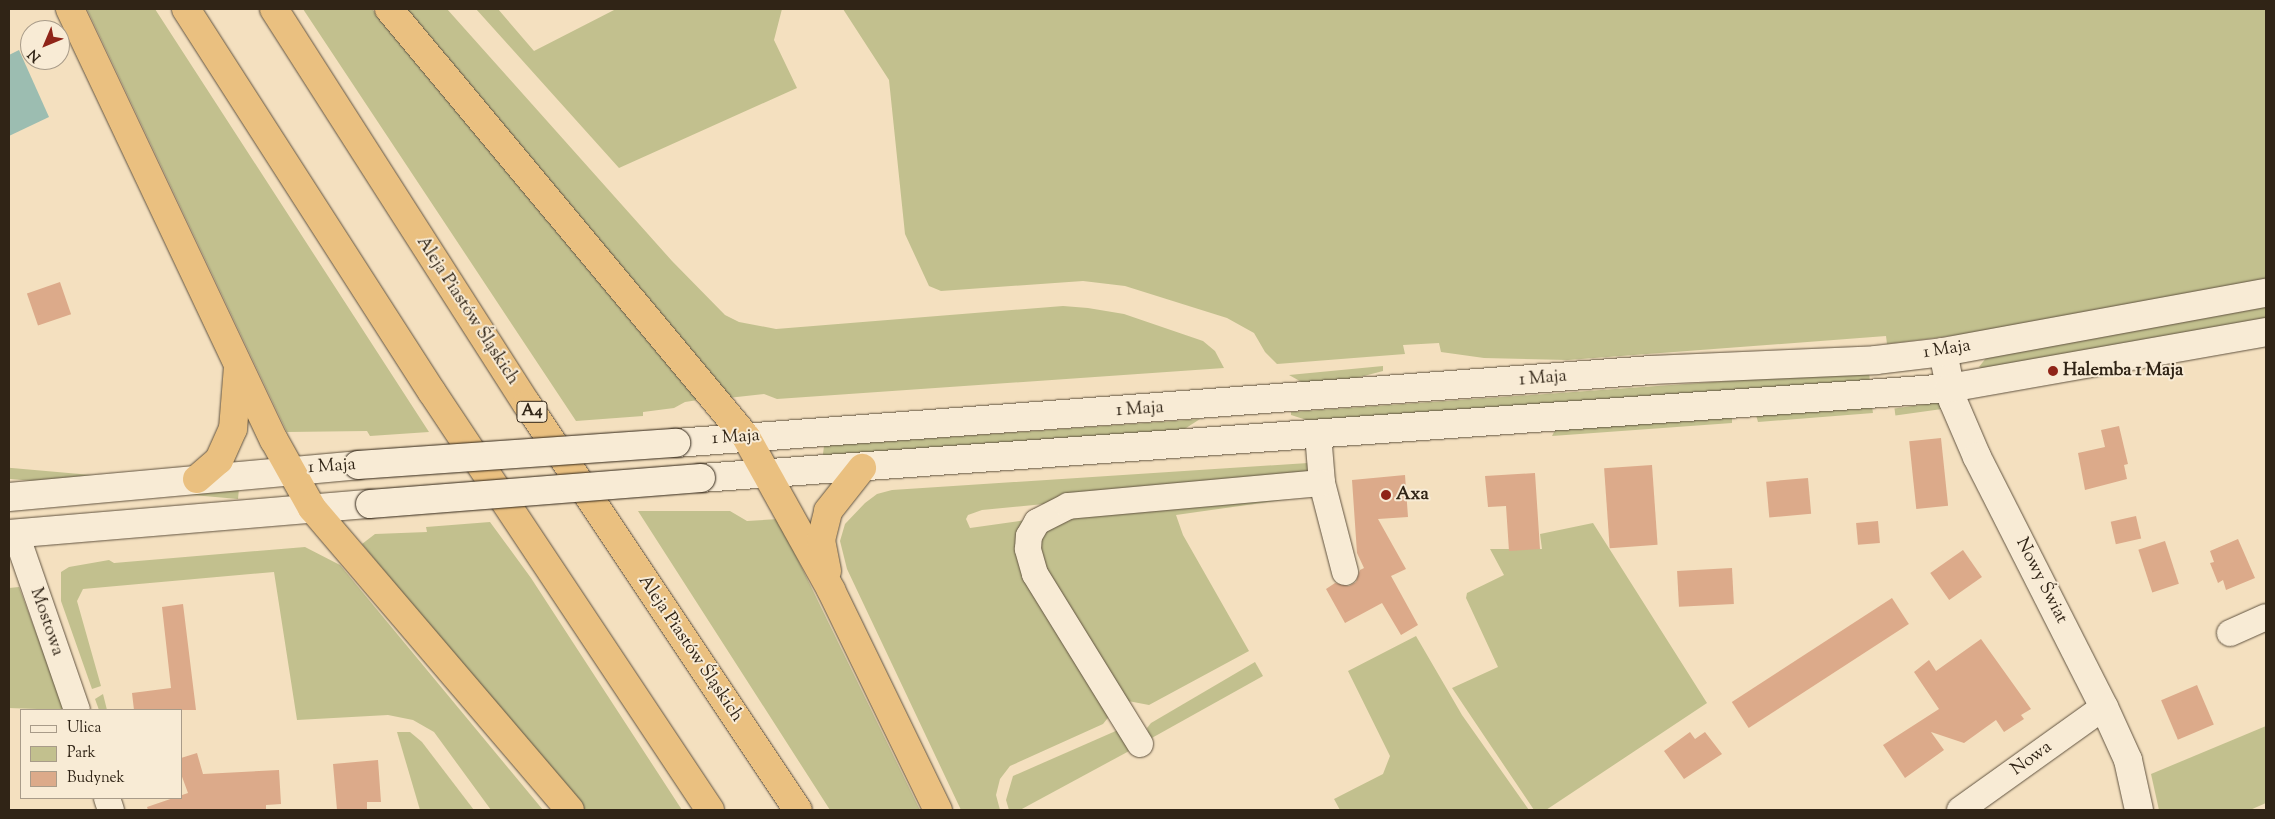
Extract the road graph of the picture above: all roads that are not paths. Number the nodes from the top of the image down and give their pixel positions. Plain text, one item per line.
1 (70, 9) edge
2 (186, 9) edge
3 (274, 9) edge
4 (388, 9) edge
5 (2266, 293) edge
6 (2266, 332) edge
7 (1943, 352) junction
8 (238, 363) junction
9 (1949, 388) junction
10 (1318, 434) junction
11 (746, 438) junction
12 (862, 468) junction
13 (289, 470) junction
14 (769, 475) junction
15 (197, 479) junction
16 (1322, 483) junction
17 (9, 497) edge
18 (312, 508) junction
19 (12, 534) edge
20 (1345, 572) dead end
21 (831, 590) junction
22 (2266, 617) edge
23 (2230, 633) dead end
24 (2104, 707) junction
25 (77, 709) edge
26 (1140, 744) dead end
27 (570, 810) edge
28 (710, 810) edge
29 (798, 810) edge
30 (938, 810) edge
31 (1960, 810) edge
32 (2139, 810) edge

1 - 8 highway
2 - 28 highway
3 - 29 highway, Aleja Piastów Śląskich / A4
4 - 11 highway
5 - 7 main road, 1 Maja
6 - 9 main road, 1 Maja
7 - 9 main road, Nowy Świat
7 - 11 main road, 1 Maja
8 - 13 highway
8 - 15 highway
9 - 10 main road, 1 Maja
9 - 24 main road, Nowy Świat
10 - 12 main road, 1 Maja
10 - 16 street
11 - 13 main road, 1 Maja, bridge
11 - 14 highway
12 - 14 main road, 1 Maja
12 - 21 highway
13 - 15 main road, 1 Maja
13 - 18 highway
14 - 18 main road, 1 Maja, bridge
14 - 21 highway
15 - 17 main road, 1 Maja
16 - 20 street
16 - 26 street
18 - 19 main road, 1 Maja
18 - 27 highway
19 - 25 street, Mostowa
21 - 30 highway
22 - 23 street
24 - 31 street, Nowa
24 - 32 main road, Nowy Świat

